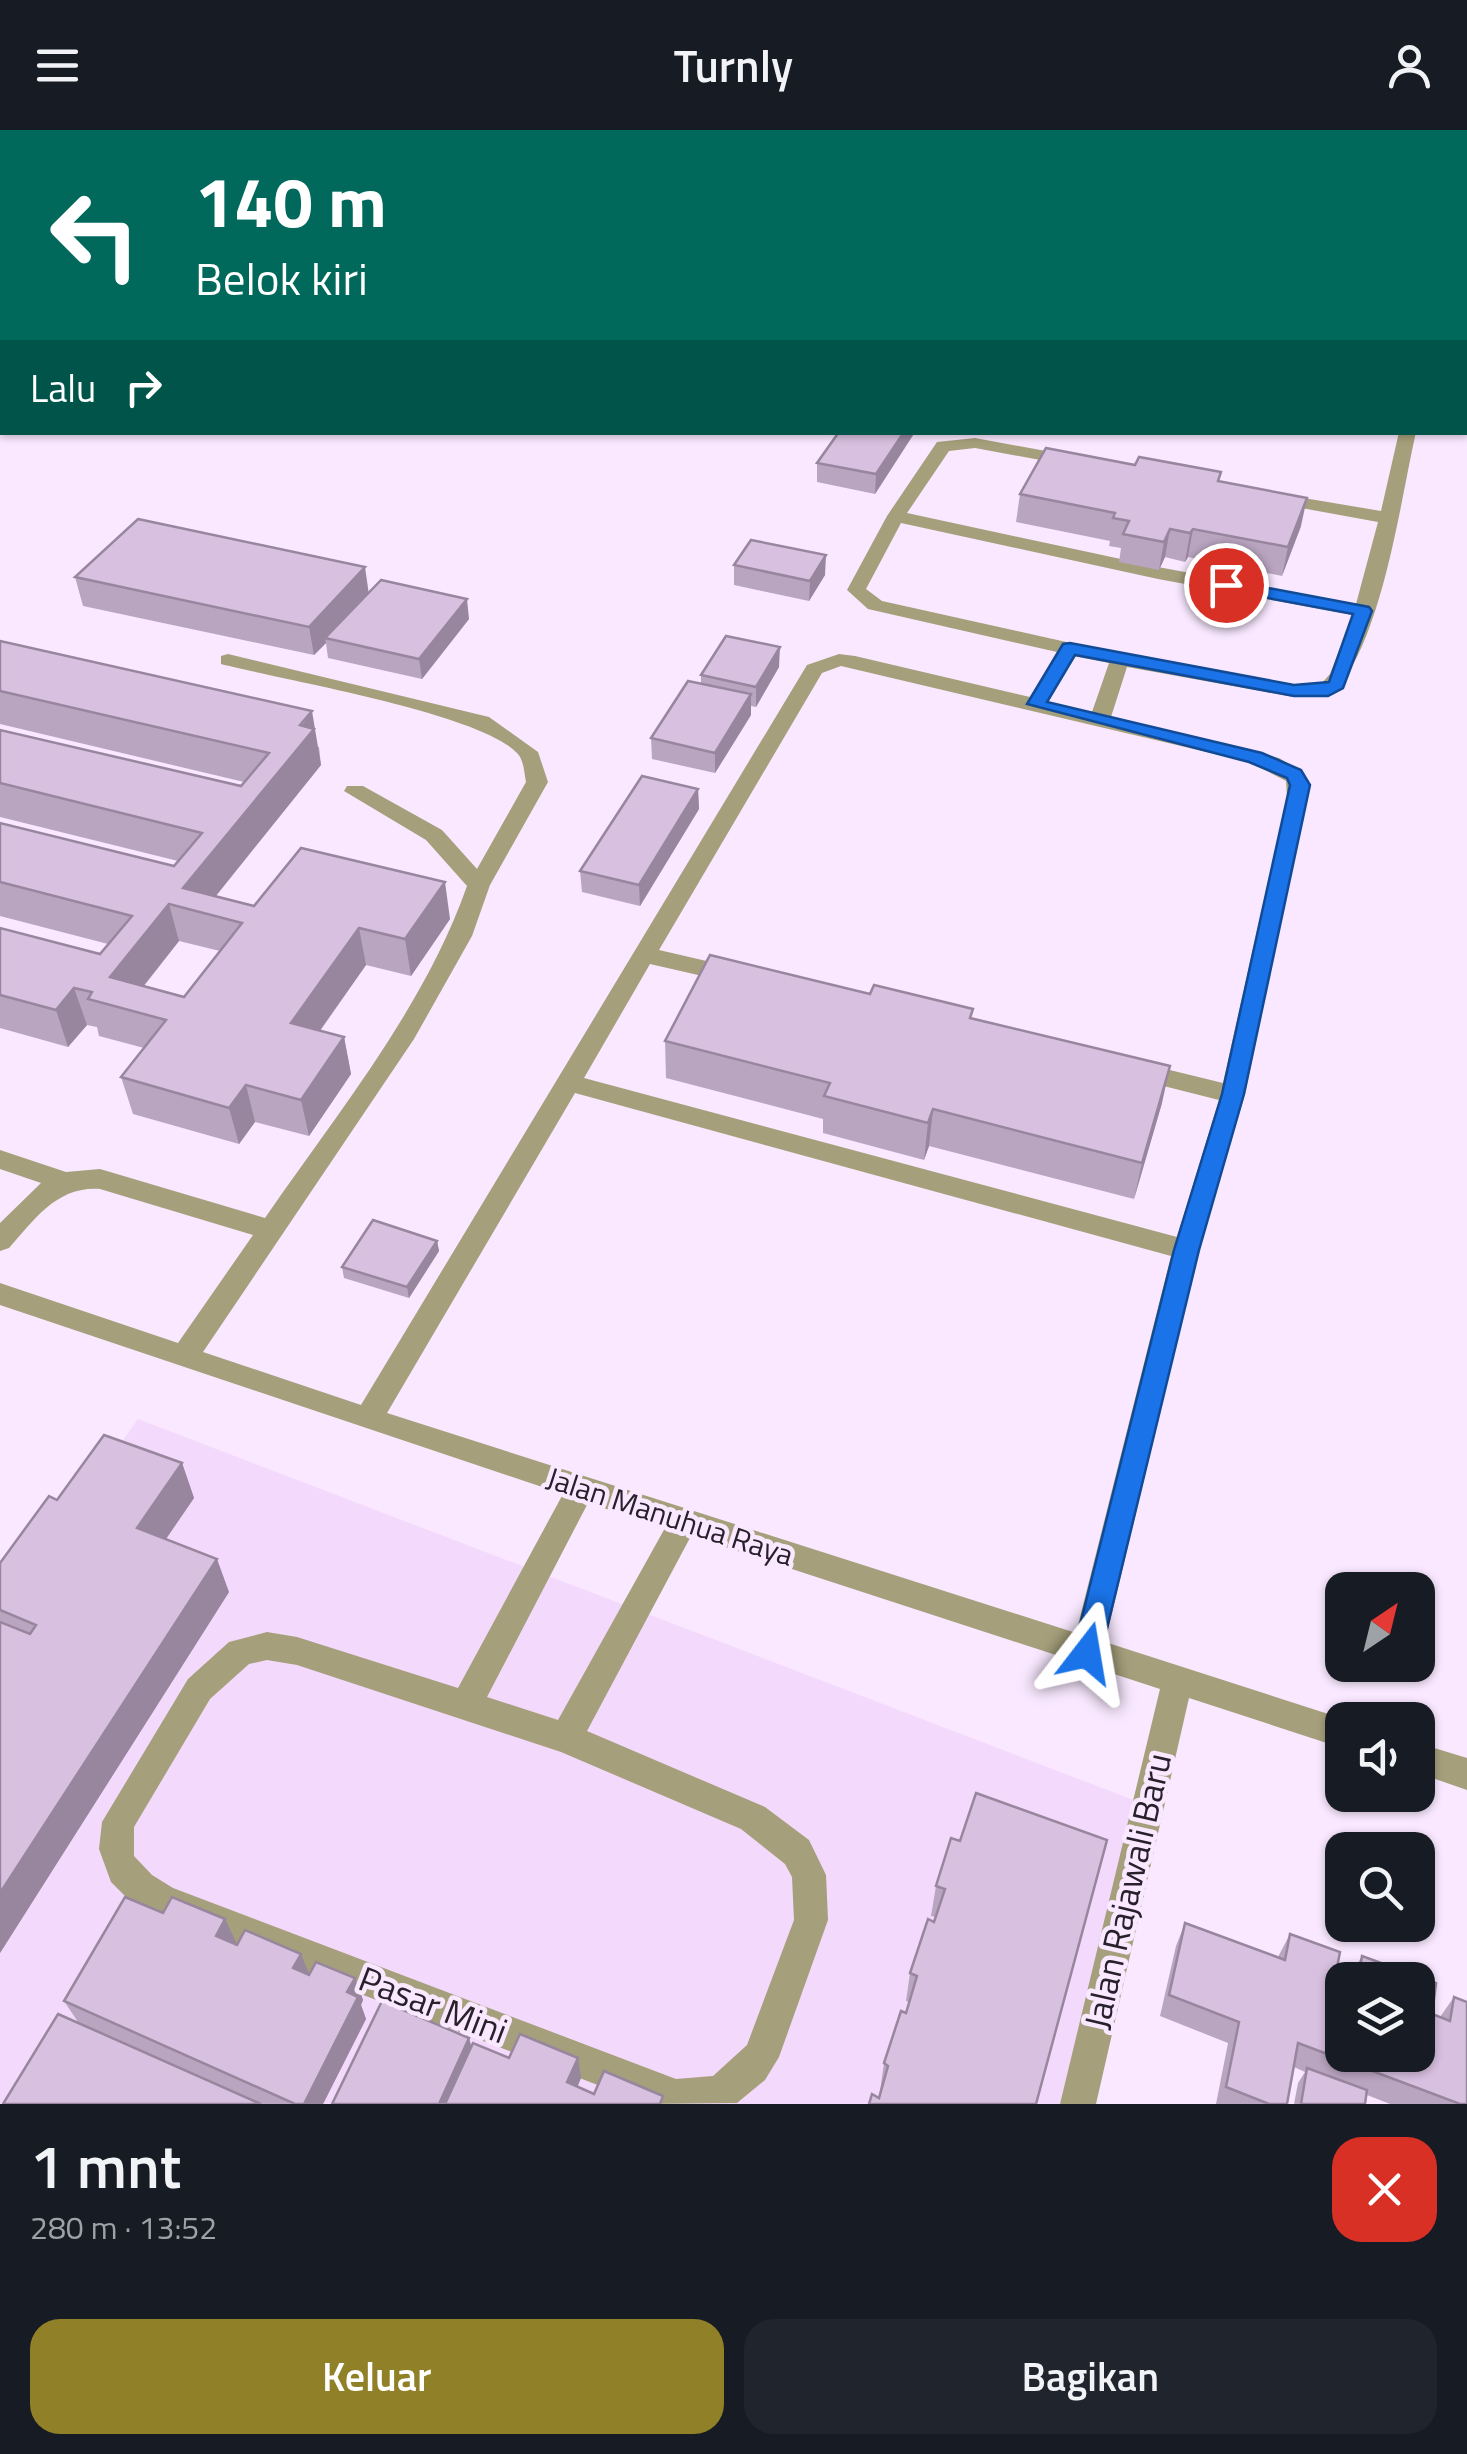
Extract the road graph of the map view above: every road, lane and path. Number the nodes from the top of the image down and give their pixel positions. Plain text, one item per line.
1 (1407, 435) edge
2 (1101, 466) edge
3 (1254, 494) edge
4 (896, 516) junction
5 (1387, 518) junction
6 (1363, 611) junction
7 (1070, 648) junction
8 (228, 660) dead end
9 (1120, 660) junction
10 (1036, 704) junction
11 (1099, 722) junction
12 (355, 791) dead end
13 (479, 885) junction
14 (645, 954) junction
15 (759, 982) edge
16 (1119, 1067) edge
17 (567, 1082) junction
18 (1233, 1094) junction
19 (0, 1160) edge
20 (64, 1181) junction
21 (273, 1230) junction
22 (0, 1241) edge
23 (1186, 1250) junction
24 (0, 1294) edge
25 (186, 1354) junction
26 (368, 1419) junction
27 (581, 1488) junction
28 (684, 1521) junction
29 (1087, 1653) junction
30 (1178, 1679) junction
31 (466, 1705) junction
32 (1325, 1727) edge
33 (566, 1738) junction
34 (1435, 1764) edge
35 (1467, 1774) edge
36 (1078, 2104) edge

1 - 5 street
2 - 4 street
3 - 5 street
4 - 6 street
4 - 7 street
5 - 6 street
6 - 9 street
7 - 9 street
7 - 10 street
8 - 13 street
9 - 11 street
10 - 11 street
10 - 14 street
11 - 18 street
12 - 13 street
13 - 21 street
14 - 15 street
14 - 17 street
16 - 18 street
17 - 23 street
17 - 26 street
18 - 23 street
19 - 20 street
20 - 21 street
20 - 22 street
21 - 25 street
23 - 29 street
24 - 25 street, Jalan Manuhua Raya
25 - 26 street, Jalan Manuhua Raya
26 - 27 street, Jalan Manuhua Raya
27 - 28 street, Jalan Manuhua Raya
27 - 31 street
28 - 29 street, Jalan Manuhua Raya
28 - 33 street
29 - 30 street, Jalan Manuhua Raya
30 - 32 street, Jalan Manuhua Raya
30 - 36 street, Jalan Rajawali Baru
31 - 33 street, Pasar Mini
31 - 33 street, Pasar Mini
34 - 35 street

